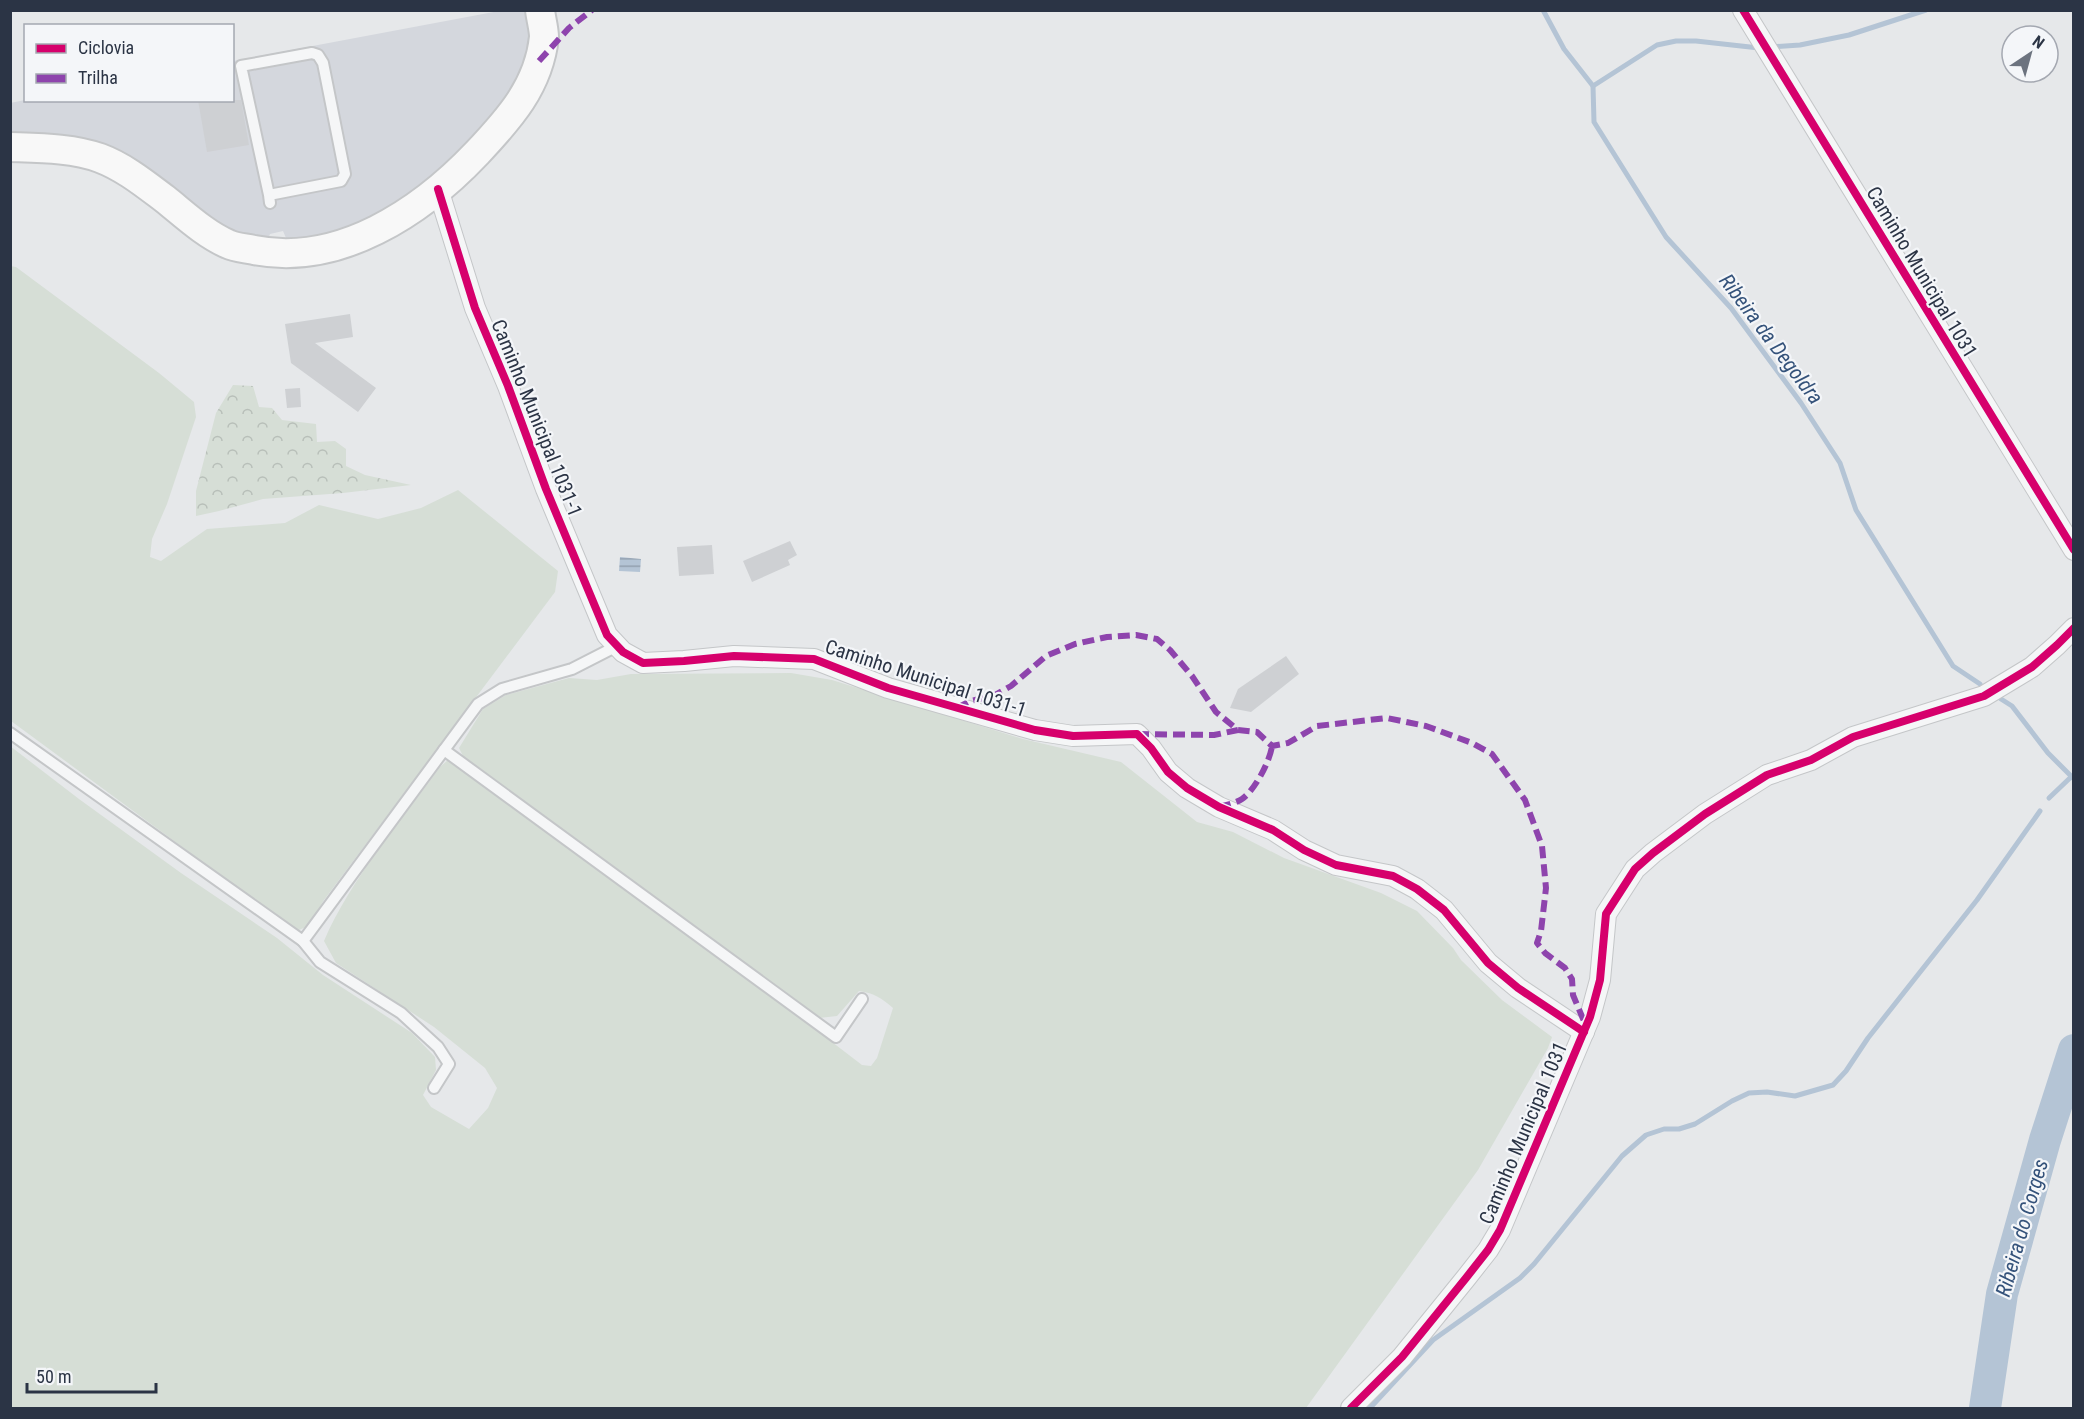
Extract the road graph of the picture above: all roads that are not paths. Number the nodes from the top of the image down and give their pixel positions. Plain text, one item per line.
1 (540, 10) edge
2 (1743, 10) edge
3 (238, 76) edge
4 (10, 147) edge
5 (438, 189) junction
6 (2073, 550) edge
7 (2073, 628) edge
8 (617, 646) junction
9 (10, 734) edge
10 (444, 750) junction
11 (303, 941) junction
12 (862, 999) dead end
13 (1584, 1032) junction
14 (434, 1088) dead end
15 (1351, 1408) edge

1 - 5 main road
2 - 6 street, Caminho Municipal 1031
3 - 3 lane
4 - 5 main road
5 - 8 street, Caminho Municipal 1031-1
7 - 13 street, Caminho Municipal 1031
8 - 10 lane
8 - 13 street, Caminho Municipal 1031-1
9 - 11 lane
10 - 11 lane
10 - 12 lane
11 - 14 lane
13 - 15 street, Caminho Municipal 1031

